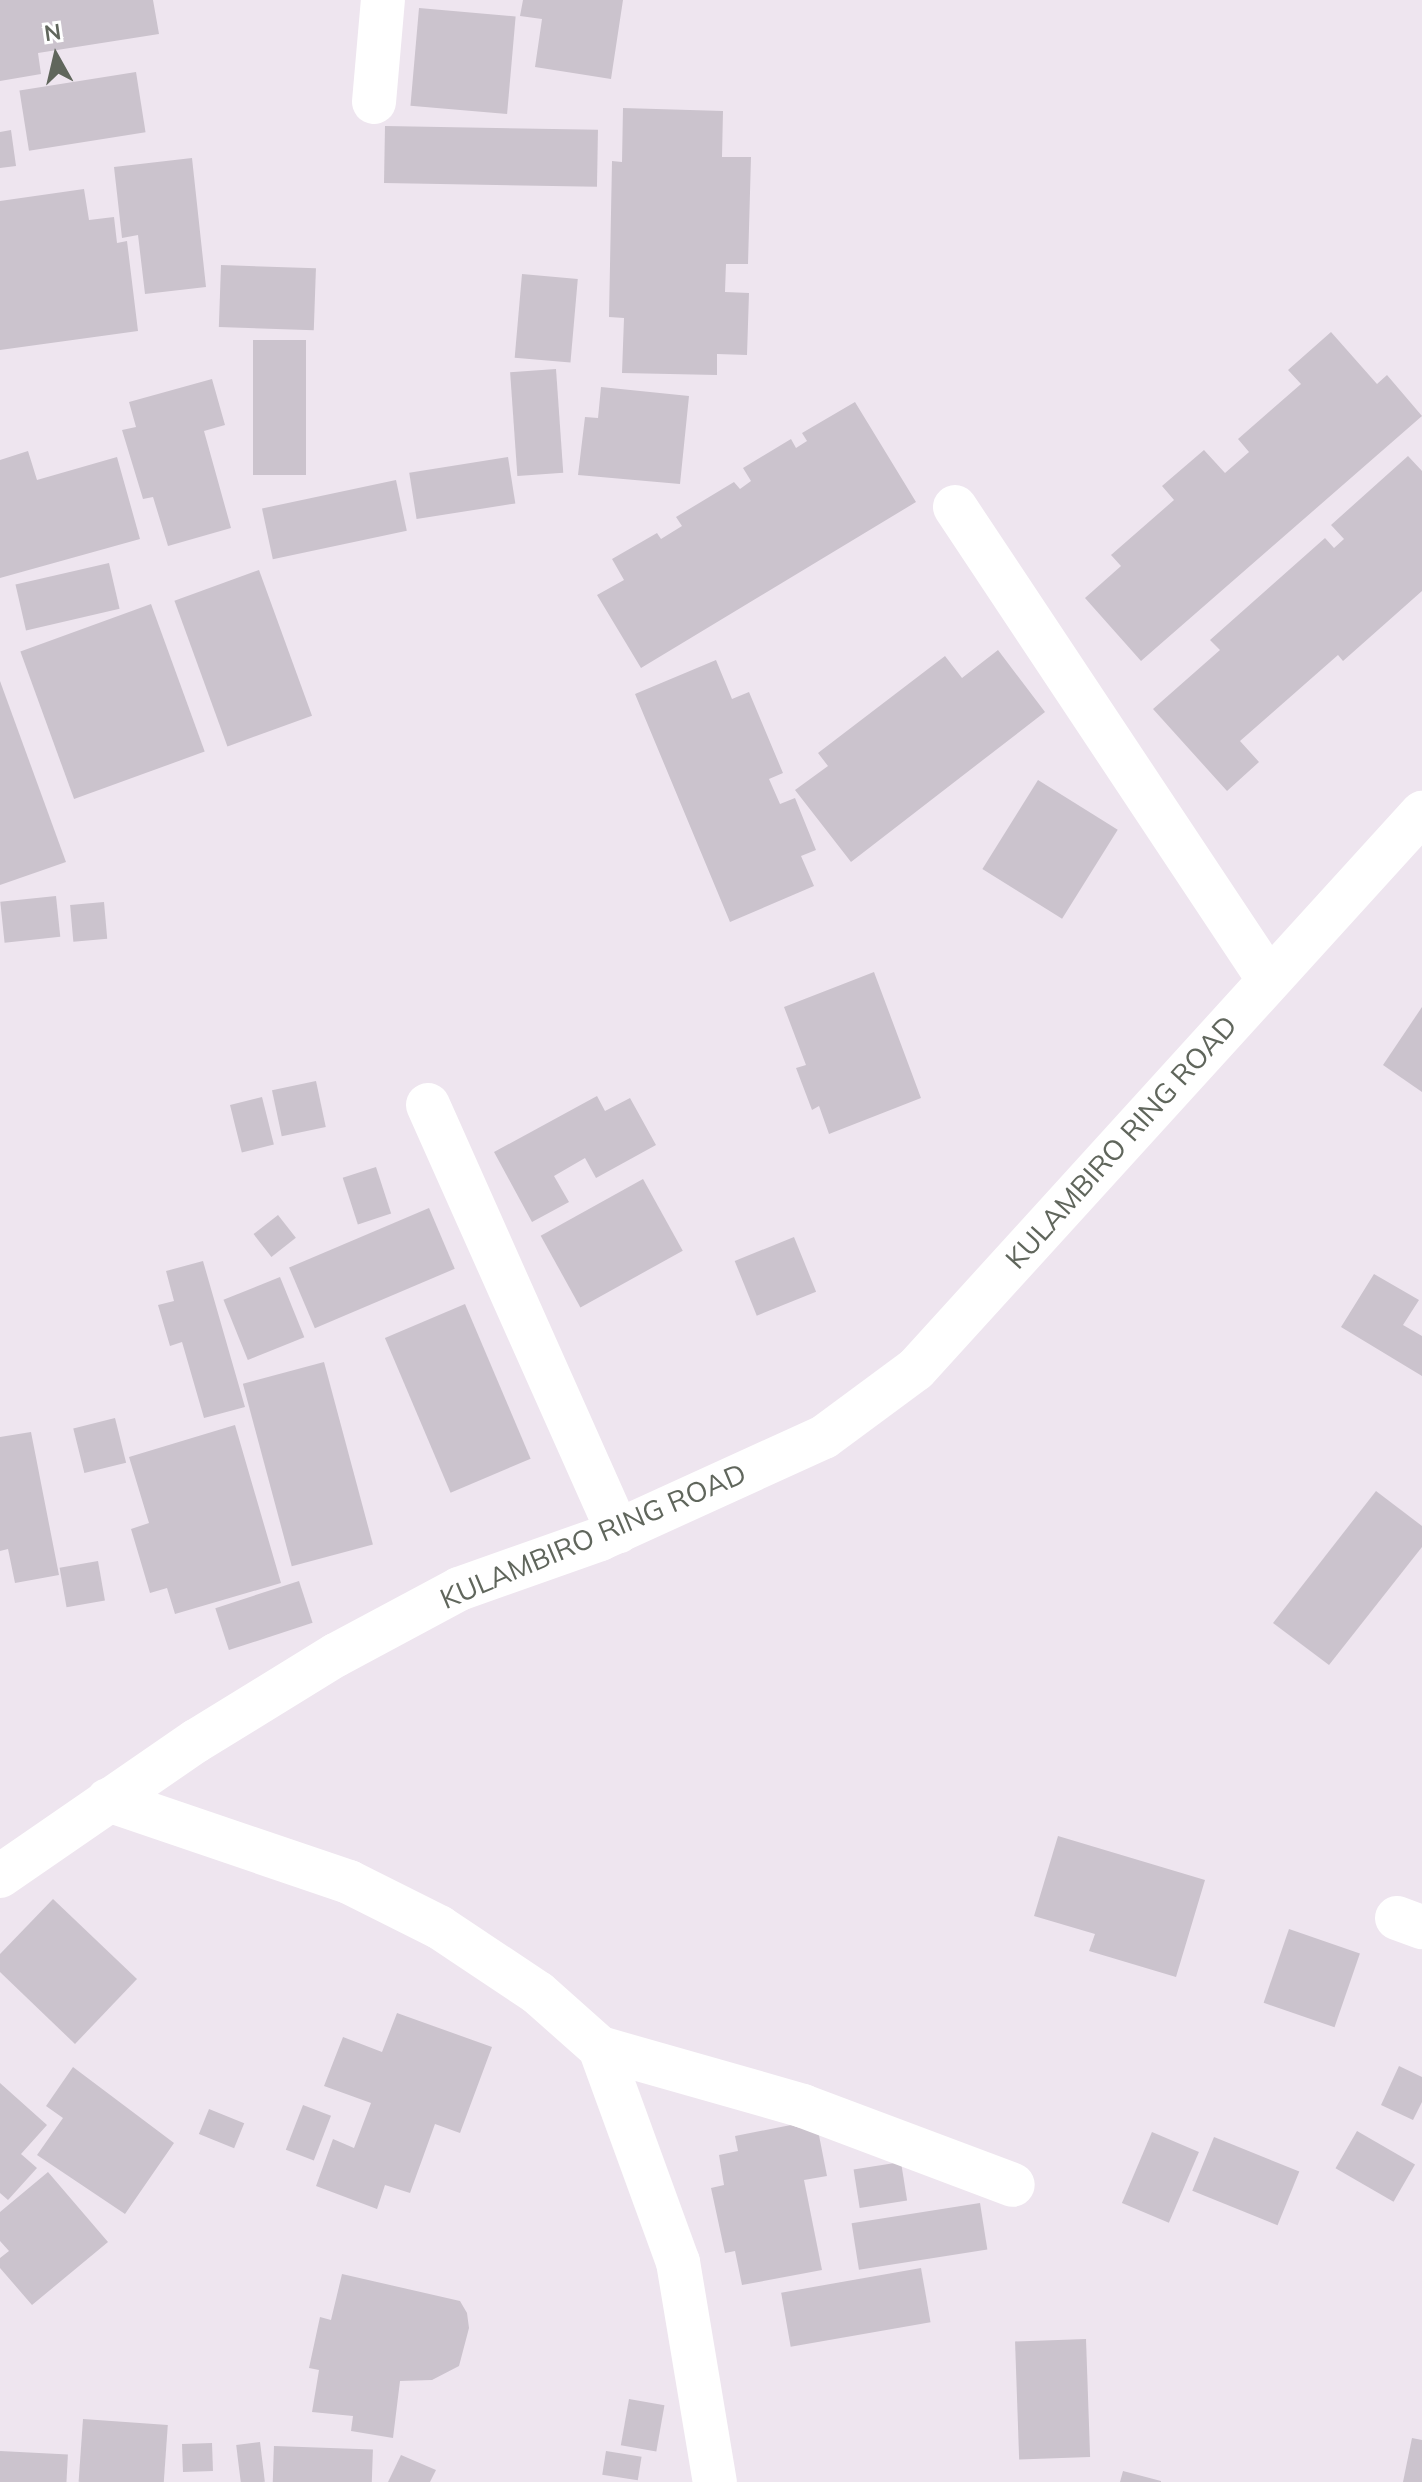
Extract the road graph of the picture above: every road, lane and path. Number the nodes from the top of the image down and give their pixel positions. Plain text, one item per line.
1 (383, 0) edge
2 (374, 102) dead end
3 (955, 507) dead end
4 (1422, 813) edge
5 (1269, 980) junction
6 (428, 1105) dead end
7 (618, 1532) junction
8 (108, 1800) junction
9 (0, 1876) edge
10 (600, 2048) junction
11 (1013, 2185) dead end
12 (715, 2482) edge

1 - 2 street
3 - 5 street
4 - 5 street, KULAMBIRO RING ROAD
5 - 7 street, KULAMBIRO RING ROAD
6 - 7 street
7 - 8 street, KULAMBIRO RING ROAD
8 - 9 street, KULAMBIRO RING ROAD
8 - 10 street
10 - 11 street
10 - 12 street

